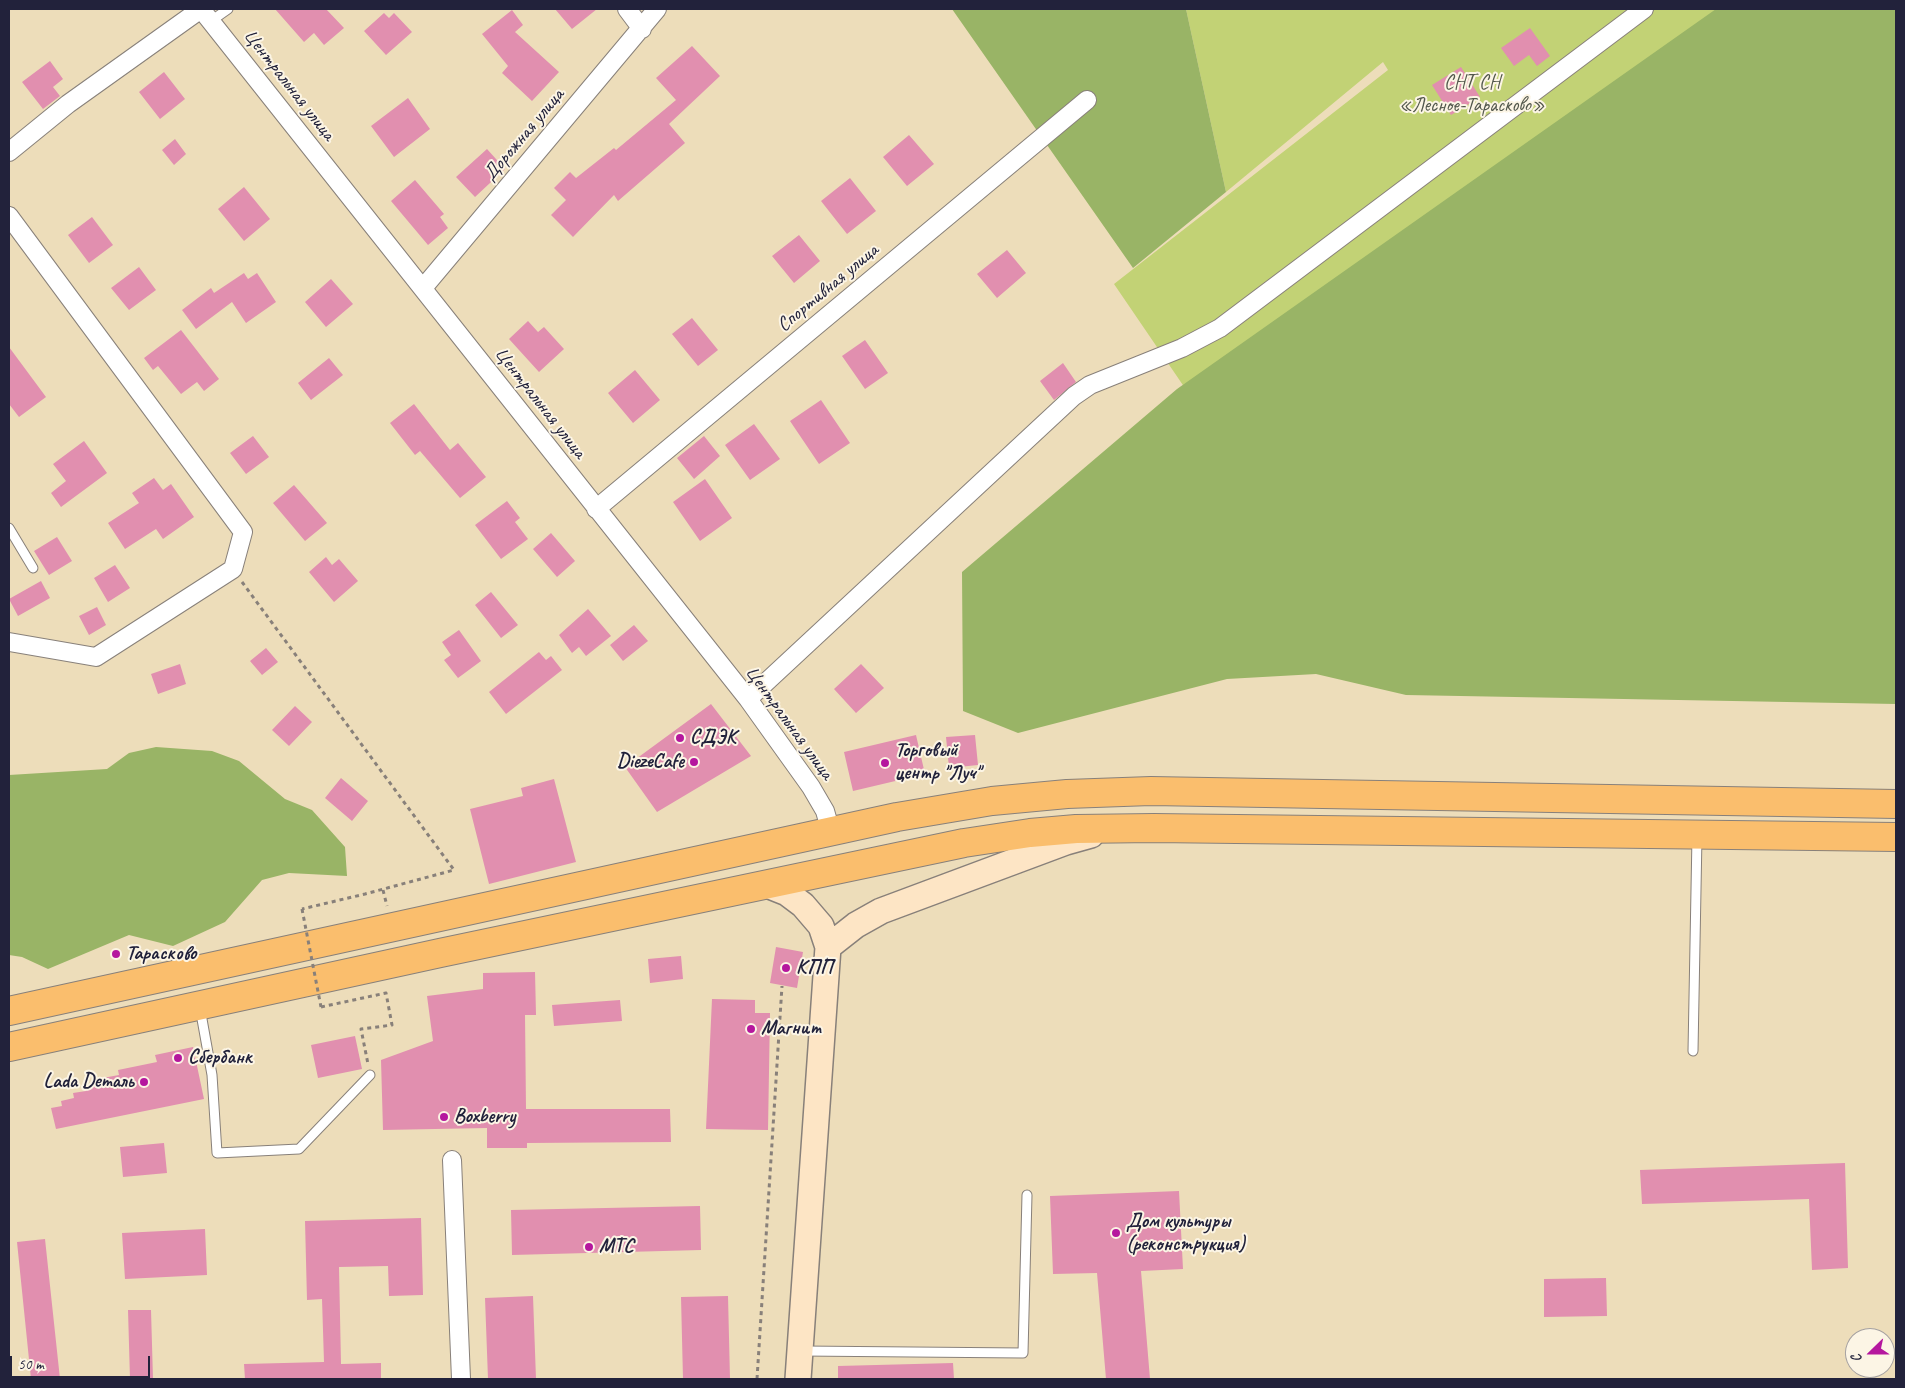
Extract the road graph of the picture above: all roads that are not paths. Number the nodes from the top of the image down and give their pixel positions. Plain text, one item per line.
1 (228, 9) edge
2 (627, 9) edge
3 (657, 9) edge
4 (1644, 9) edge
5 (205, 13) edge
6 (642, 29) junction
7 (1087, 100) dead end
8 (9, 152) edge
9 (9, 216) edge
10 (422, 288) junction
11 (596, 508) junction
12 (9, 528) edge
13 (33, 568) dead end
14 (9, 642) edge
15 (748, 700) junction
16 (1896, 804) edge
17 (1117, 829) junction
18 (831, 832) junction
19 (1696, 834) junction
20 (1896, 837) edge
21 (767, 885) junction
22 (828, 947) junction
23 (200, 1006) junction
24 (9, 1012) edge
25 (9, 1048) edge
26 (1693, 1051) dead end
27 (370, 1075) road end
28 (452, 1160) dead end
29 (1027, 1195) dead end
30 (800, 1350) junction
31 (461, 1379) edge
32 (798, 1379) edge

1 - 5 lane
2 - 6 street
3 - 6 street, Дорожная улица
4 - 15 street
5 - 8 street
5 - 10 street, Центральная улица
6 - 10 street, Дорожная улица
7 - 11 street, Спортивная улица
9 - 14 street
10 - 11 street, Центральная улица
11 - 15 street, Центральная улица
12 - 13 lane
15 - 18 street, Центральная улица
16 - 18 highway
17 - 19 highway
17 - 21 highway
17 - 22 street
18 - 24 highway
19 - 20 highway
19 - 26 lane
21 - 22 street
21 - 23 highway
22 - 30 street
23 - 25 highway
23 - 27 lane
28 - 31 street
29 - 30 lane
30 - 32 street

